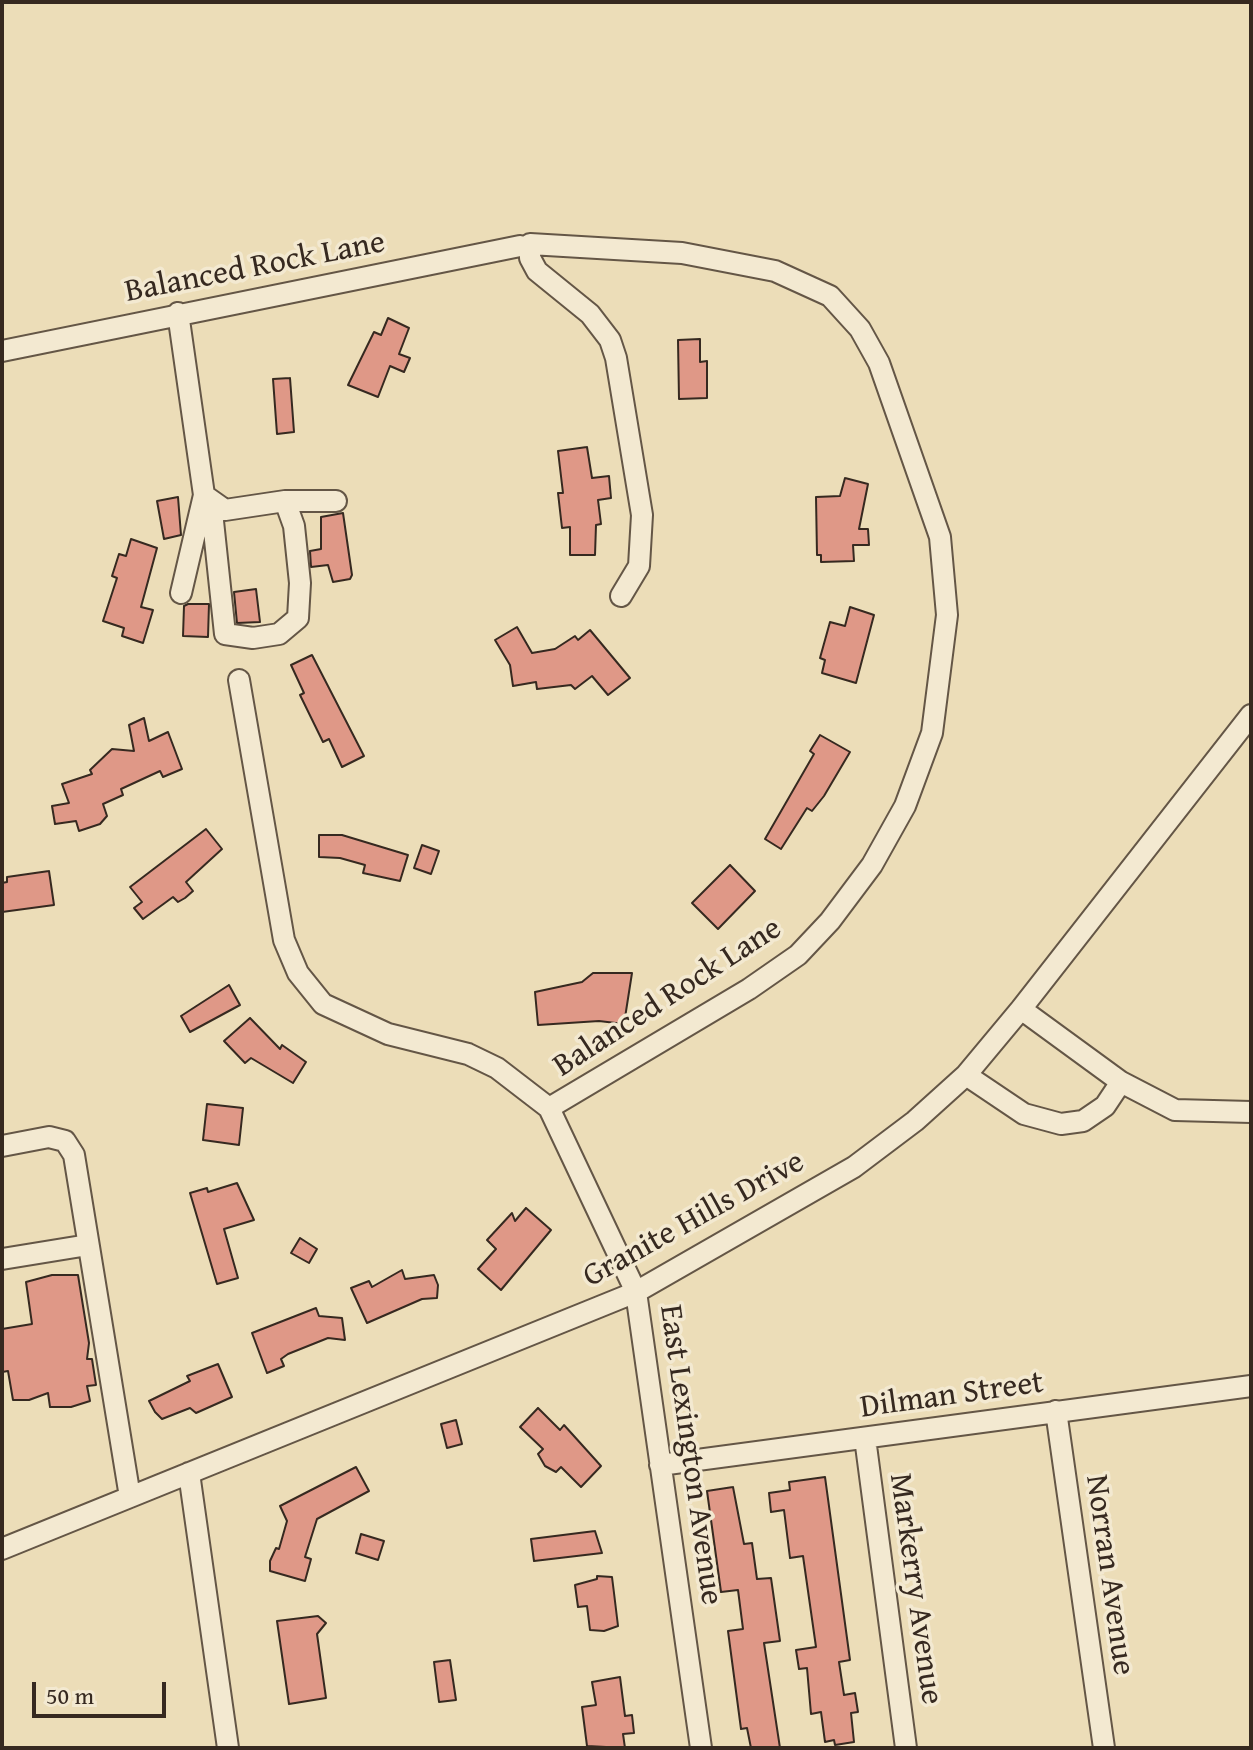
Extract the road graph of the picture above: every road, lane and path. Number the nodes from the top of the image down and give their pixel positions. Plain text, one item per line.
1 (525, 245) junction
2 (178, 313) junction
3 (2, 351) edge
4 (210, 499) junction
5 (285, 501) junction
6 (336, 501) dead end
7 (181, 593) dead end
8 (621, 596) dead end
9 (239, 680) dead end
10 (1251, 715) edge
11 (1021, 1009) junction
12 (966, 1075) junction
13 (1121, 1082) junction
14 (549, 1108) junction
15 (1251, 1112) edge
16 (2, 1146) edge
17 (88, 1245) junction
18 (2, 1259) edge
19 (636, 1292) junction
20 (1251, 1386) edge
21 (1056, 1411) junction
22 (865, 1438) junction
23 (660, 1465) junction
24 (189, 1473) junction
25 (130, 1497) junction
26 (2, 1549) edge
27 (228, 1748) edge
28 (701, 1748) edge
29 (906, 1748) edge
30 (1104, 1748) edge

1 - 2 street, Balanced Rock Lane
1 - 8 street
1 - 14 street, Balanced Rock Lane
2 - 3 street, Balanced Rock Lane
2 - 4 street
4 - 5 street
4 - 5 street
4 - 7 street
5 - 6 street
9 - 14 street, East Lexington Avenue
10 - 11 street, Granite Hills Drive
11 - 12 street, Granite Hills Drive
11 - 13 street
12 - 13 street
12 - 19 street, Granite Hills Drive
13 - 15 street
14 - 19 street, East Lexington Avenue
16 - 17 street
17 - 18 street
17 - 25 street
19 - 23 street, East Lexington Avenue
19 - 24 street, Granite Hills Drive
20 - 21 street, Dilman Street
21 - 22 street, Dilman Street
21 - 30 street, Norran Avenue
22 - 23 street, Dilman Street
22 - 29 street, Markerry Avenue
23 - 28 street, East Lexington Avenue
24 - 25 street, Granite Hills Drive
24 - 27 street
25 - 26 street, Granite Hills Drive

